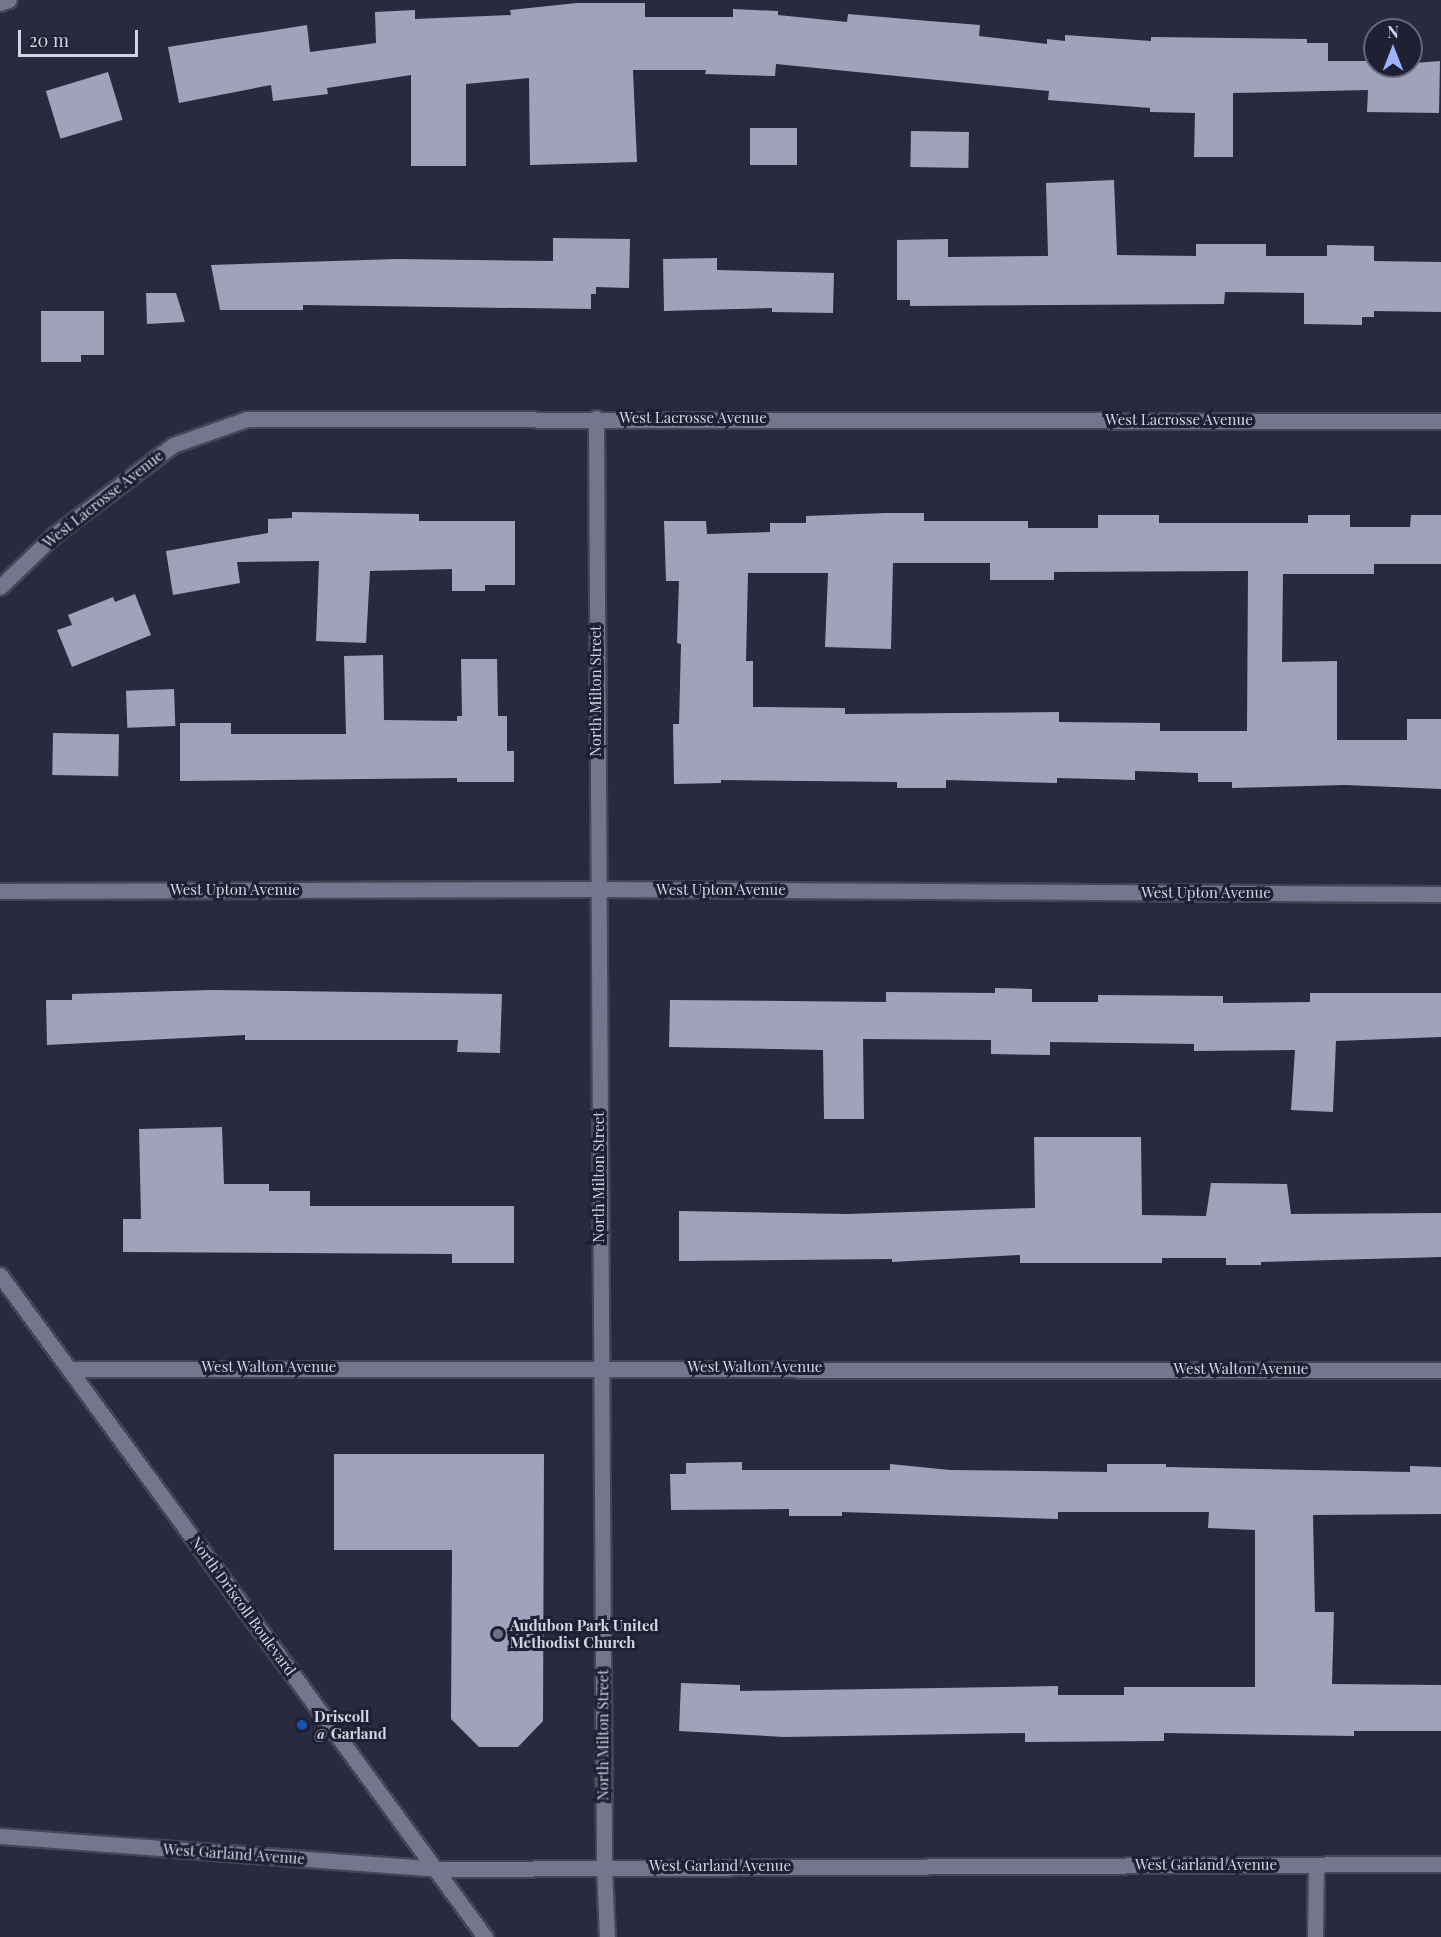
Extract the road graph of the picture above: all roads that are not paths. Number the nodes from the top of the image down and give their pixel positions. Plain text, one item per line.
1 (9, 0) edge
2 (0, 3) edge
3 (596, 418) junction
4 (1441, 421) edge
5 (0, 587) edge
6 (596, 889) junction
7 (0, 891) edge
8 (1441, 894) edge
9 (0, 1275) edge
10 (600, 1367) junction
11 (70, 1369) junction
12 (1441, 1370) edge
13 (0, 1836) edge
14 (1441, 1864) edge
15 (1316, 1865) junction
16 (604, 1866) junction
17 (436, 1869) junction
18 (484, 1937) edge
19 (607, 1937) edge
20 (1316, 1937) edge

1 - 2 street
3 - 4 street, West Lacrosse Avenue
3 - 5 street, West Lacrosse Avenue
3 - 6 street, North Milton Street
6 - 7 street, West Upton Avenue
6 - 8 street, West Upton Avenue
6 - 10 street, North Milton Street
9 - 11 street, North Driscoll Boulevard
10 - 11 street, West Walton Avenue
10 - 12 street, West Walton Avenue
10 - 16 street, North Milton Street
11 - 17 street, North Driscoll Boulevard
13 - 17 street, West Garland Avenue
14 - 15 street, West Garland Avenue
15 - 16 street, West Garland Avenue
15 - 20 street
16 - 17 street, West Garland Avenue
16 - 19 street, North Milton Street
17 - 18 street, North Driscoll Boulevard

